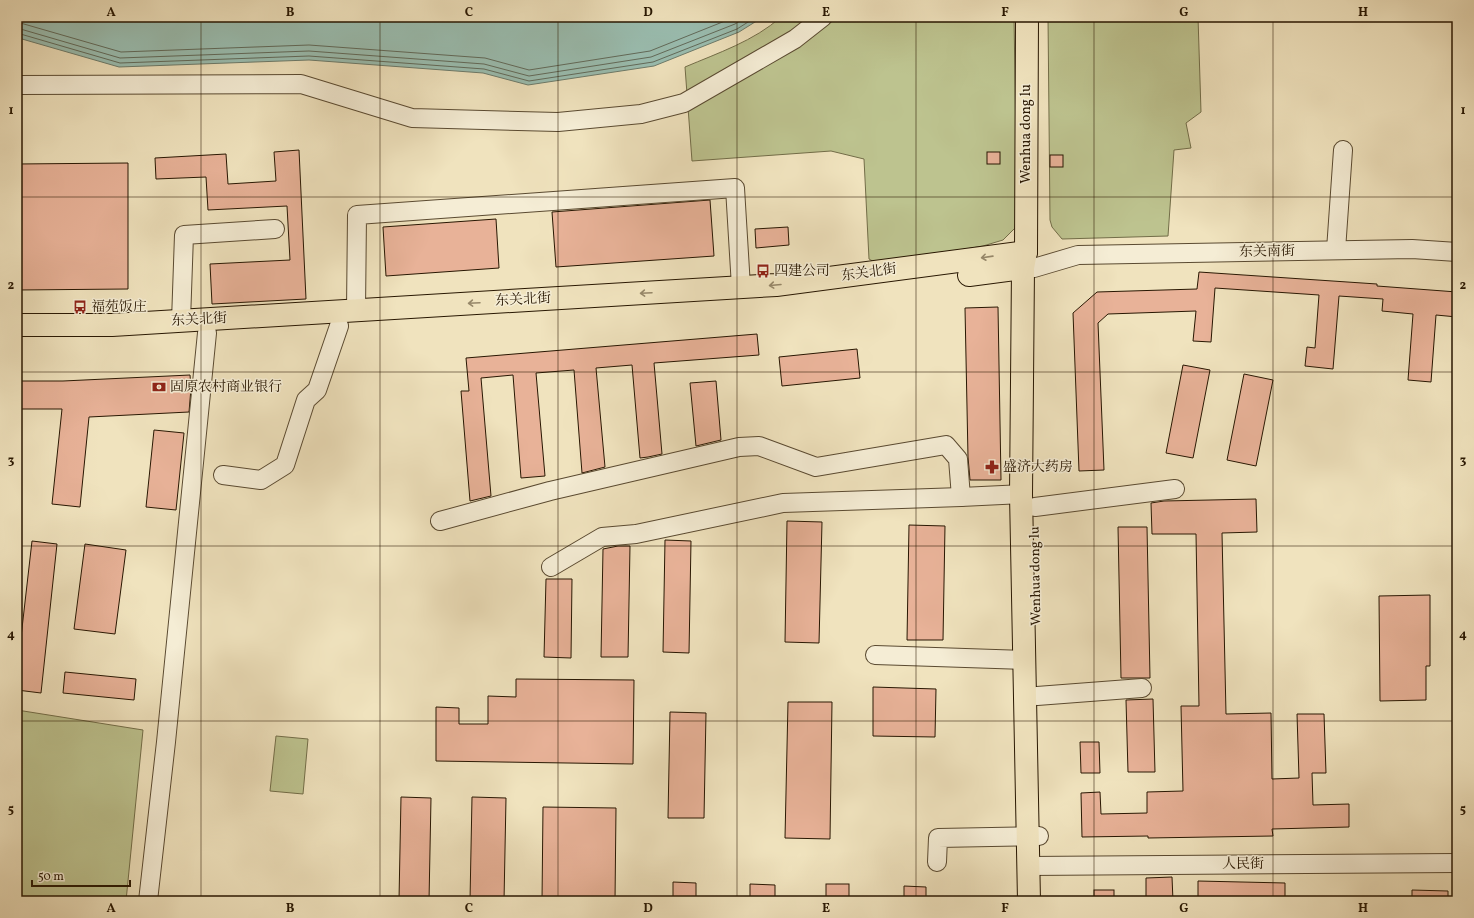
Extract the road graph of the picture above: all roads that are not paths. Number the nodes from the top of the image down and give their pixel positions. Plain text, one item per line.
1 (823, 17) edge
2 (1027, 17) edge
3 (17, 85) edge
4 (1343, 150) dead end
5 (275, 229) dead end
6 (1336, 250) junction
7 (1457, 252) edge
8 (1028, 263) junction
9 (741, 287) junction
10 (356, 310) junction
11 (181, 321) junction
12 (17, 325) edge
13 (338, 326) junction
14 (207, 333) junction
15 (17, 339) edge
16 (223, 475) dead end
17 (1175, 489) dead end
18 (961, 497) junction
19 (1028, 500) junction
20 (440, 521) dead end
21 (552, 567) dead end
22 (875, 655) dead end
23 (1024, 660) junction
24 (1142, 688) dead end
25 (1038, 696) junction
26 (1034, 837) junction
27 (938, 862) dead end
28 (1457, 863) edge
29 (1034, 866) junction
30 (148, 901) edge
31 (1029, 901) edge
32 (1041, 901) edge

1 - 3 street
2 - 8 main road, Wenhua dong lu
4 - 6 street
5 - 11 street
6 - 7 street, 东关南街
6 - 8 street, 东关南街
8 -> 9 main road, 东关北街
8 - 13 main road, 东关北街
8 - 19 main road, Wenhua dong lu
9 -> 10 main road, 东关北街
9 - 10 street
10 - 11 main road, 东关北街
11 - 12 main road, 东关北街
13 - 14 main road, 东关北街
13 - 16 street
14 - 15 main road, 东关北街
14 - 30 street
17 - 19 street
18 - 19 street
18 - 20 street
18 - 21 street
19 - 23 main road, Wenhua dong lu
19 - 25 main road, Wenhua dong lu
22 - 23 street
23 - 26 main road, Wenhua dong lu
24 - 25 street
25 - 26 main road, Wenhua dong lu
26 - 27 street
26 - 29 main road, Wenhua dong lu
28 - 29 street, 人民街
29 - 31 main road, Wenhua dong lu
29 - 32 main road, Wenhua dong lu

